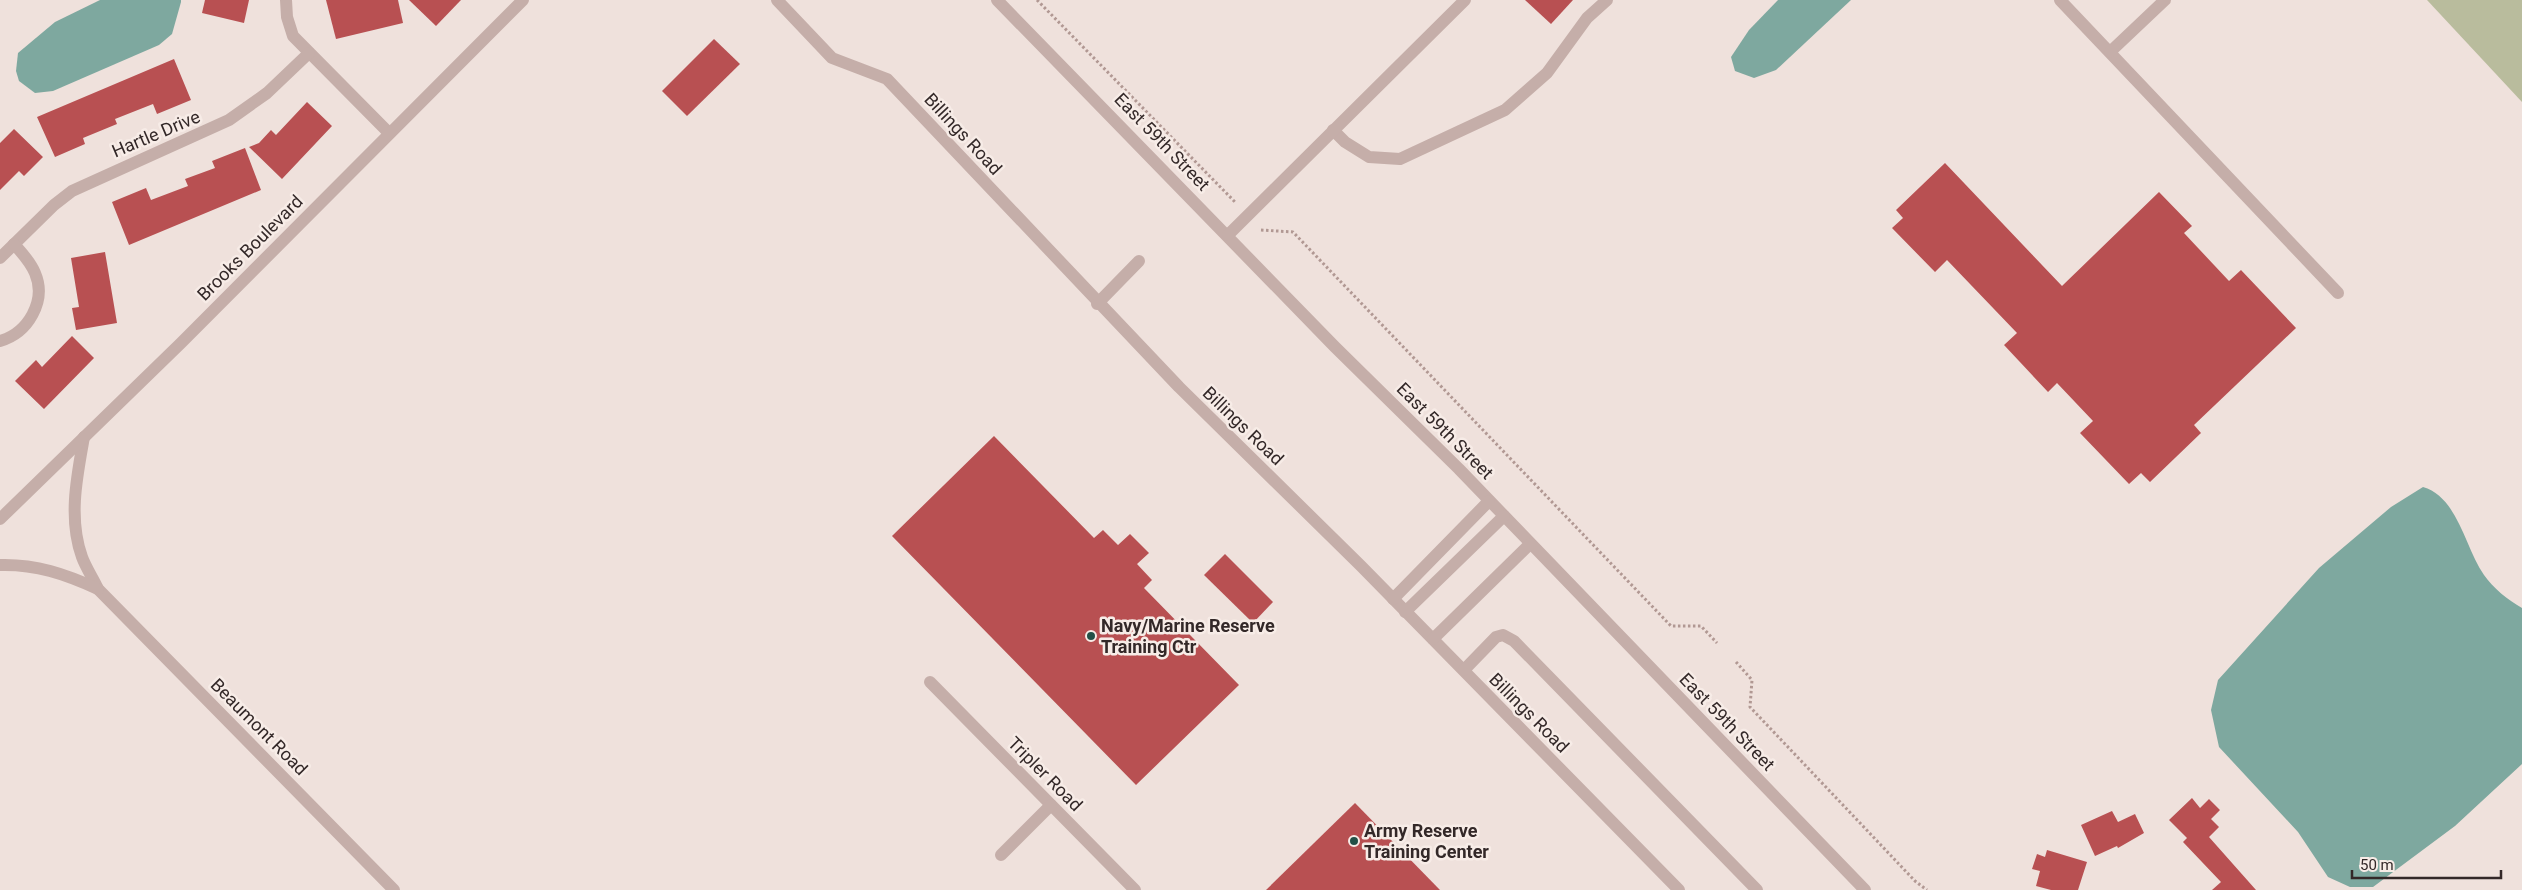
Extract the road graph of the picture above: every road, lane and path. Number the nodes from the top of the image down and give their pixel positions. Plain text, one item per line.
1 (286, 0) edge
2 (523, 0) edge
3 (777, 0) edge
4 (997, 0) edge
5 (1037, 0) edge
6 (1465, 0) edge
7 (1607, 0) edge
8 (2060, 0) edge
9 (2165, 0) edge
10 (309, 52) junction
11 (2110, 52) junction
12 (1333, 130) junction
13 (389, 133) junction
14 (1235, 202) dead end
15 (1262, 230) dead end
16 (1228, 235) junction
17 (14, 244) junction
18 (0, 258) edge
19 (1140, 261) dead end
20 (2338, 293) dead end
21 (1098, 304) junction
22 (0, 341) edge
23 (84, 437) junction
24 (1490, 501) junction
25 (1504, 516) junction
26 (0, 519) edge
27 (1530, 544) junction
28 (0, 565) edge
29 (98, 589) junction
30 (1393, 599) junction
31 (1405, 612) junction
32 (1433, 639) junction
33 (1717, 643) dead end
34 (1736, 662) dead end
35 (1464, 670) junction
36 (930, 682) dead end
37 (1051, 805) junction
38 (1001, 855) dead end
39 (394, 890) edge
40 (1135, 890) edge
41 (1679, 890) edge
42 (1758, 890) edge
43 (1865, 890) edge
44 (1927, 890) edge

1 - 10 street
2 - 13 street, Brooks Boulevard
3 - 21 street, Billings Road
4 - 16 street, East 59th Street
5 - 14 path
6 - 12 street
7 - 12 street
8 - 11 street
9 - 11 street
10 - 13 street
10 - 17 street, Hartle Drive
11 - 20 street
12 - 16 street
13 - 23 street, Brooks Boulevard
15 - 33 path
16 - 24 street, East 59th Street
17 - 18 street, Hartle Drive
17 - 22 street
19 - 21 street
21 - 30 street, Billings Road
23 - 26 street, Brooks Boulevard
23 - 29 street, Beaumont Road
24 - 25 street, East 59th Street
24 - 30 street
25 - 27 street, East 59th Street
25 - 31 street
27 - 32 street
27 - 43 street, East 59th Street
28 - 29 street, Beaumont Road
29 - 39 street, Beaumont Road
30 - 31 street, Billings Road
31 - 32 street, Billings Road
32 - 35 street, Billings Road
34 - 44 path
35 - 41 street, Billings Road
35 - 42 street
36 - 37 street, Tripler Road
37 - 38 street
37 - 40 street, Tripler Road

